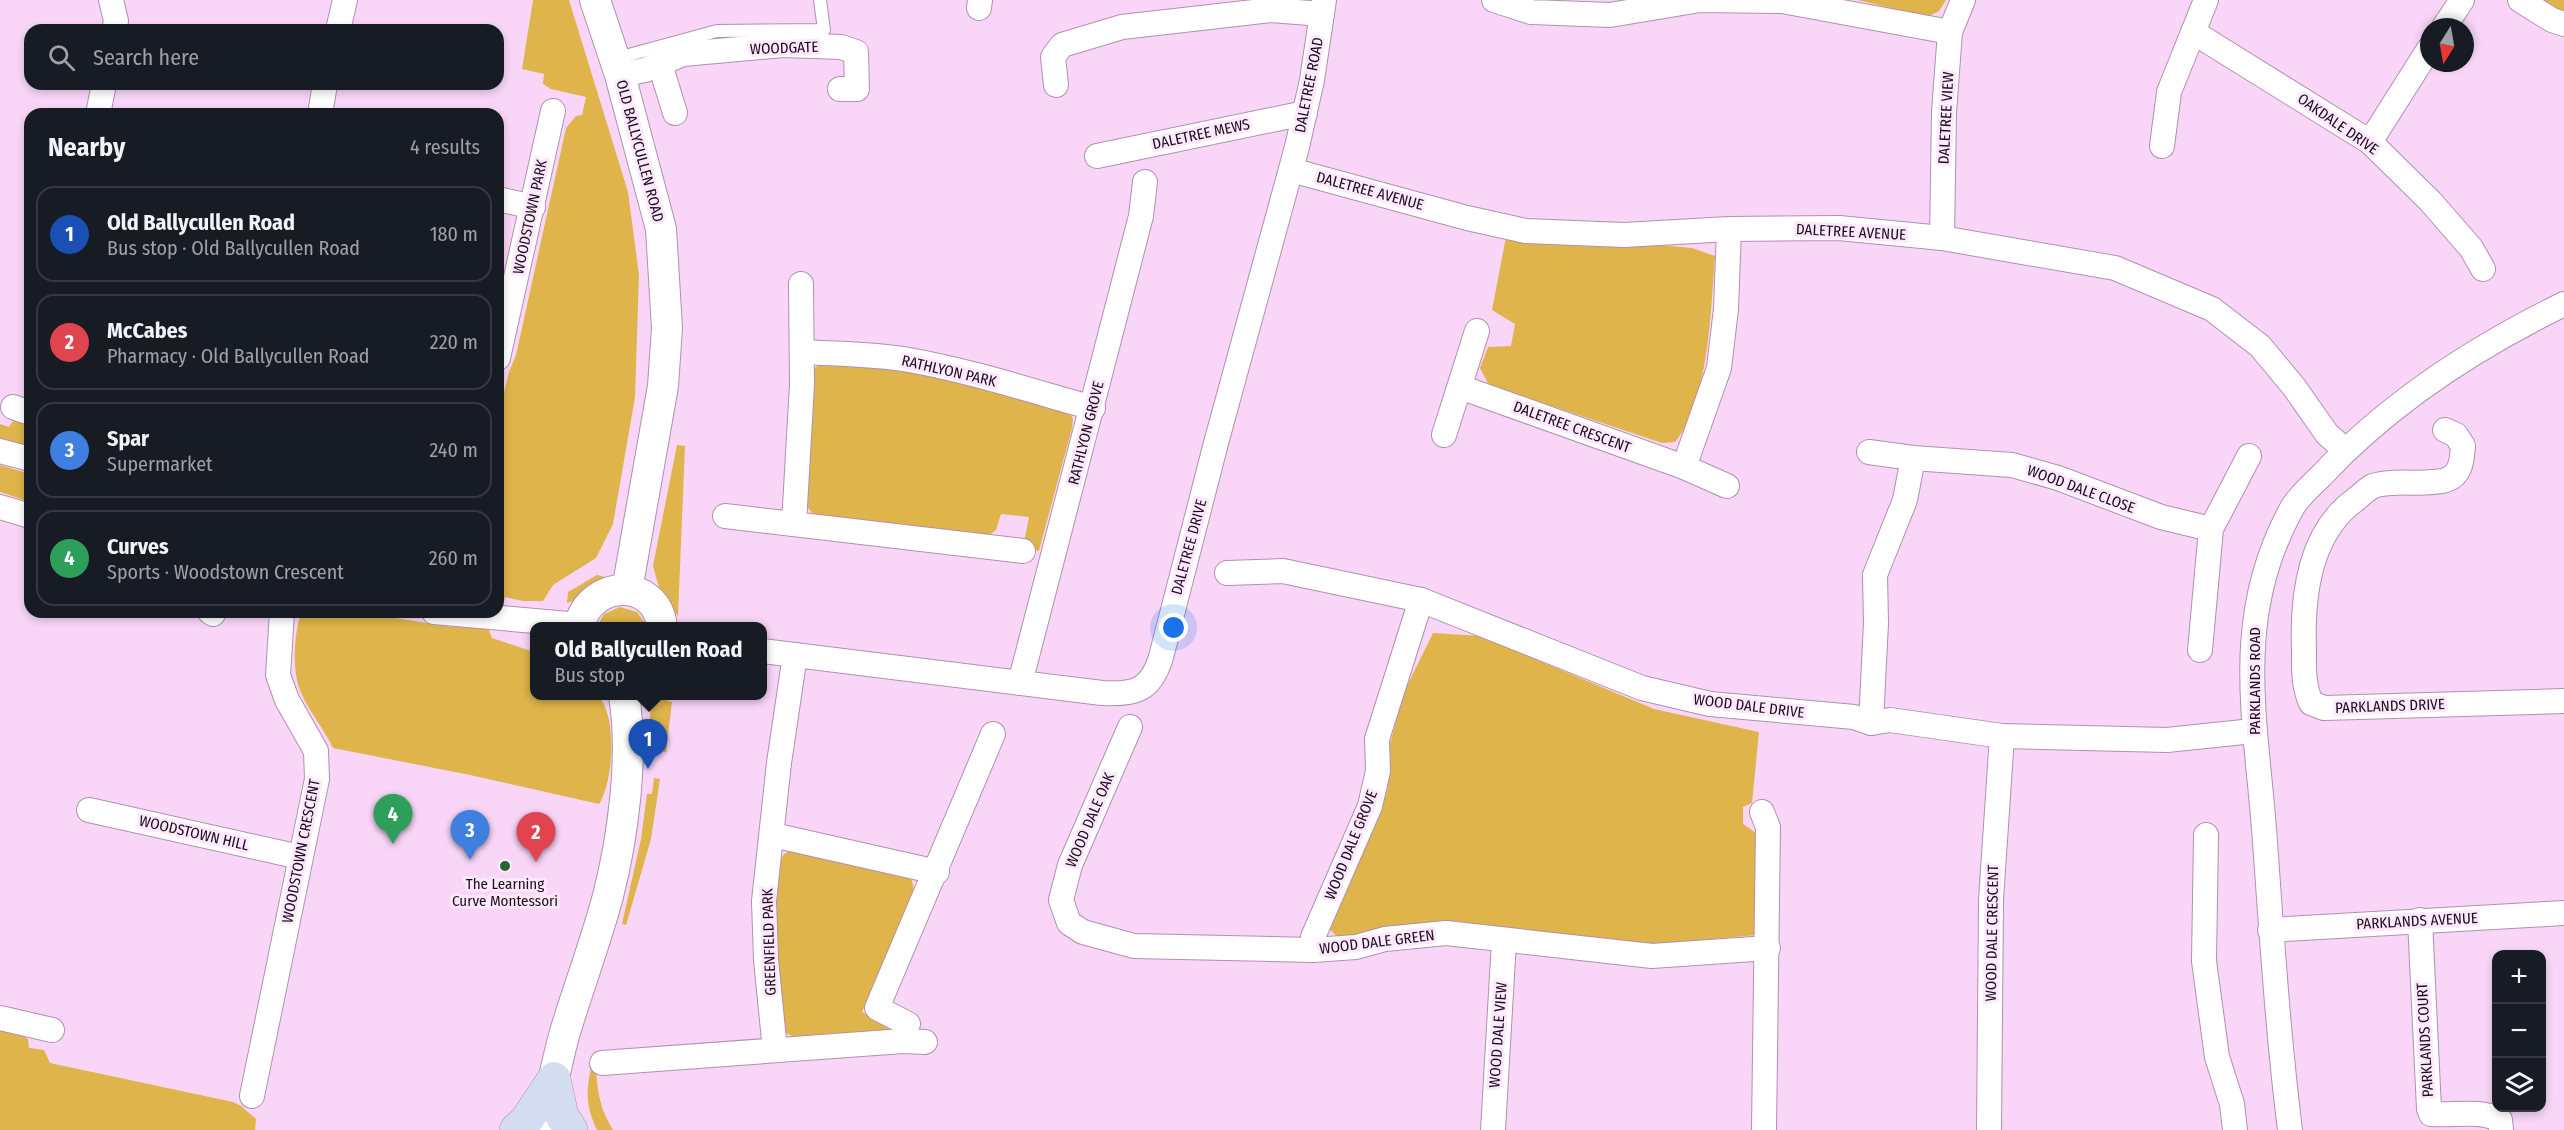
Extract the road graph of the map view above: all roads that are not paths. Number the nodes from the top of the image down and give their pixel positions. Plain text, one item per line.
1 (111, 0) edge
2 (345, 0) edge
3 (595, 0) edge
4 (820, 0) edge
5 (1494, 0) edge
6 (1700, 0) edge
7 (1962, 0) edge
8 (2206, 0) edge
9 (2462, 0) edge
10 (2520, 0) edge
11 (1323, 7) edge
12 (2450, 18) edge
13 (115, 24) edge
14 (339, 24) edge
15 (2564, 24) edge
16 (1950, 32) junction
17 (2193, 32) junction
18 (2420, 63) edge
19 (660, 64) junction
20 (617, 67) junction
21 (1056, 85) dead end
22 (840, 89) dead end
23 (103, 90) edge
24 (324, 90) edge
25 (99, 108) edge
26 (321, 108) edge
27 (553, 111) dead end
28 (675, 113) dead end
29 (1305, 113) junction
30 (2370, 142) junction
31 (2162, 146) dead end
32 (1097, 156) dead end
33 (1291, 170) junction
34 (1145, 182) dead end
35 (504, 200) edge
36 (533, 207) junction
37 (1729, 229) junction
38 (1942, 238) junction
39 (2483, 269) dead end
40 (801, 284) dead end
41 (2564, 304) edge
42 (1477, 331) dead end
43 (504, 332) edge
44 (803, 352) junction
45 (1460, 387) junction
46 (1093, 408) junction
47 (2445, 430) dead end
48 (1444, 435) dead end
49 (2345, 450) junction
50 (0, 451) edge
51 (1869, 452) dead end
52 (2249, 456) dead end
53 (24, 457) edge
54 (1913, 458) junction
55 (1684, 467) junction
56 (1727, 486) dead end
57 (0, 507) edge
58 (24, 514) edge
59 (725, 516) dead end
60 (794, 525) junction
61 (2211, 530) junction
62 (1023, 551) dead end
63 (1227, 573) dead end
64 (627, 590) junction
65 (1421, 600) junction
66 (282, 618) edge
67 (497, 618) edge
68 (538, 622) edge
69 (581, 622) edge
70 (661, 622) edge
71 (2200, 650) dead end
72 (767, 652) edge
73 (795, 655) junction
74 (1020, 683) junction
75 (624, 700) edge
76 (2564, 701) edge
77 (1871, 723) junction
78 (1130, 727) dead end
79 (2253, 731) junction
80 (993, 734) dead end
81 (2002, 736) junction
82 (89, 810) dead end
83 (1762, 812) dead end
84 (773, 834) junction
85 (2206, 835) dead end
86 (300, 856) junction
87 (937, 872) junction
88 (2564, 913) edge
89 (1065, 916) joint
90 (2420, 920) junction
91 (2270, 930) junction
92 (1504, 941) junction
93 (1768, 948) junction
94 (1313, 950) junction
95 (0, 1018) edge
96 (908, 1024) dead end
97 (52, 1030) dead end
98 (925, 1042) dead end
99 (775, 1050) junction
100 (602, 1064) dead end
101 (554, 1079) junction
102 (252, 1096) dead end
103 (516, 1130) edge
104 (543, 1130) edge
105 (571, 1130) edge
106 (1493, 1130) edge
107 (1764, 1130) edge
108 (1989, 1130) edge
109 (2235, 1130) edge
110 (2289, 1130) edge
111 (2501, 1130) edge

1 - 13 street
2 - 14 street
3 - 20 street, OLD BALLYCULLEN ROAD
4 - 20 lane
5 - 6 street
6 - 16 street
7 - 16 street, DALETREE VIEW
8 - 17 street
9 - 12 street
10 - 15 street
11 - 21 street
11 - 29 street, DALETREE ROAD
16 - 38 street, DALETREE VIEW
17 - 30 street, OAKDALE DRIVE
17 - 31 street
18 - 30 street
19 - 20 street, WOODGATE
19 - 22 street, WOODGATE
19 - 28 street
20 - 64 street, OLD BALLYCULLEN ROAD
23 - 25 street
24 - 26 street
27 - 36 street, WOODSTOWN PARK
29 - 32 street, DALETREE MEWS
29 - 33 street, DALETREE ROAD
30 - 39 street, OAKDALE DRIVE
33 - 37 street, DALETREE AVENUE
33 - 74 street, DALETREE DRIVE
34 - 46 street, RATHLYON GROVE
35 - 36 street
36 - 43 street, WOODSTOWN PARK
37 - 38 street, DALETREE AVENUE
37 - 55 street
38 - 49 street, DALETREE AVENUE
40 - 44 street
41 - 49 street, PARKLANDS ROAD
42 - 45 street
44 - 46 street, RATHLYON PARK
44 - 60 street
45 - 48 street
45 - 55 street, DALETREE CRESCENT
46 - 74 street, RATHLYON GROVE
47 - 76 street, PARKLANDS DRIVE
49 - 79 street, PARKLANDS ROAD
50 - 53 street
51 - 54 street, WOOD DALE CLOSE
52 - 61 street
54 - 61 street, WOOD DALE CLOSE
54 - 77 street
55 - 56 street, DALETREE CRESCENT
57 - 58 street
59 - 60 street
60 - 62 street
61 - 71 street
63 - 65 street, WOOD DALE DRIVE
64 - 69 street
64 - 70 street
65 - 77 street, WOOD DALE DRIVE
65 - 94 street, WOOD DALE GROVE
66 - 86 street, WOODSTOWN CRESCENT
67 - 68 street
72 - 73 street, DALETREE DRIVE
73 - 74 street, DALETREE DRIVE
73 - 84 street, GREENFIELD PARK
75 - 101 street
77 - 81 street, WOOD DALE DRIVE
78 - 89 street, WOOD DALE OAK
79 - 81 street, WOOD DALE DRIVE
79 - 91 street, PARKLANDS ROAD
80 - 87 street
81 - 108 street, WOOD DALE CRESCENT
82 - 86 street, WOODSTOWN HILL
83 - 93 street
84 - 87 street
84 - 99 street, GREENFIELD PARK
85 - 109 street
86 - 102 street, WOODSTOWN CRESCENT
87 - 96 street
88 - 90 street, PARKLANDS AVENUE
89 - 94 street, WOOD DALE GREEN
90 - 91 street, PARKLANDS AVENUE
90 - 111 street, PARKLANDS COURT
91 - 110 street, PARKLANDS ROAD
92 - 93 street, WOOD DALE GREEN
92 - 94 street, WOOD DALE GREEN
92 - 106 street, WOOD DALE VIEW
93 - 107 street
95 - 97 street
98 - 99 street
99 - 100 street
101 - 103 main road
101 - 104 street
101 - 105 main road

